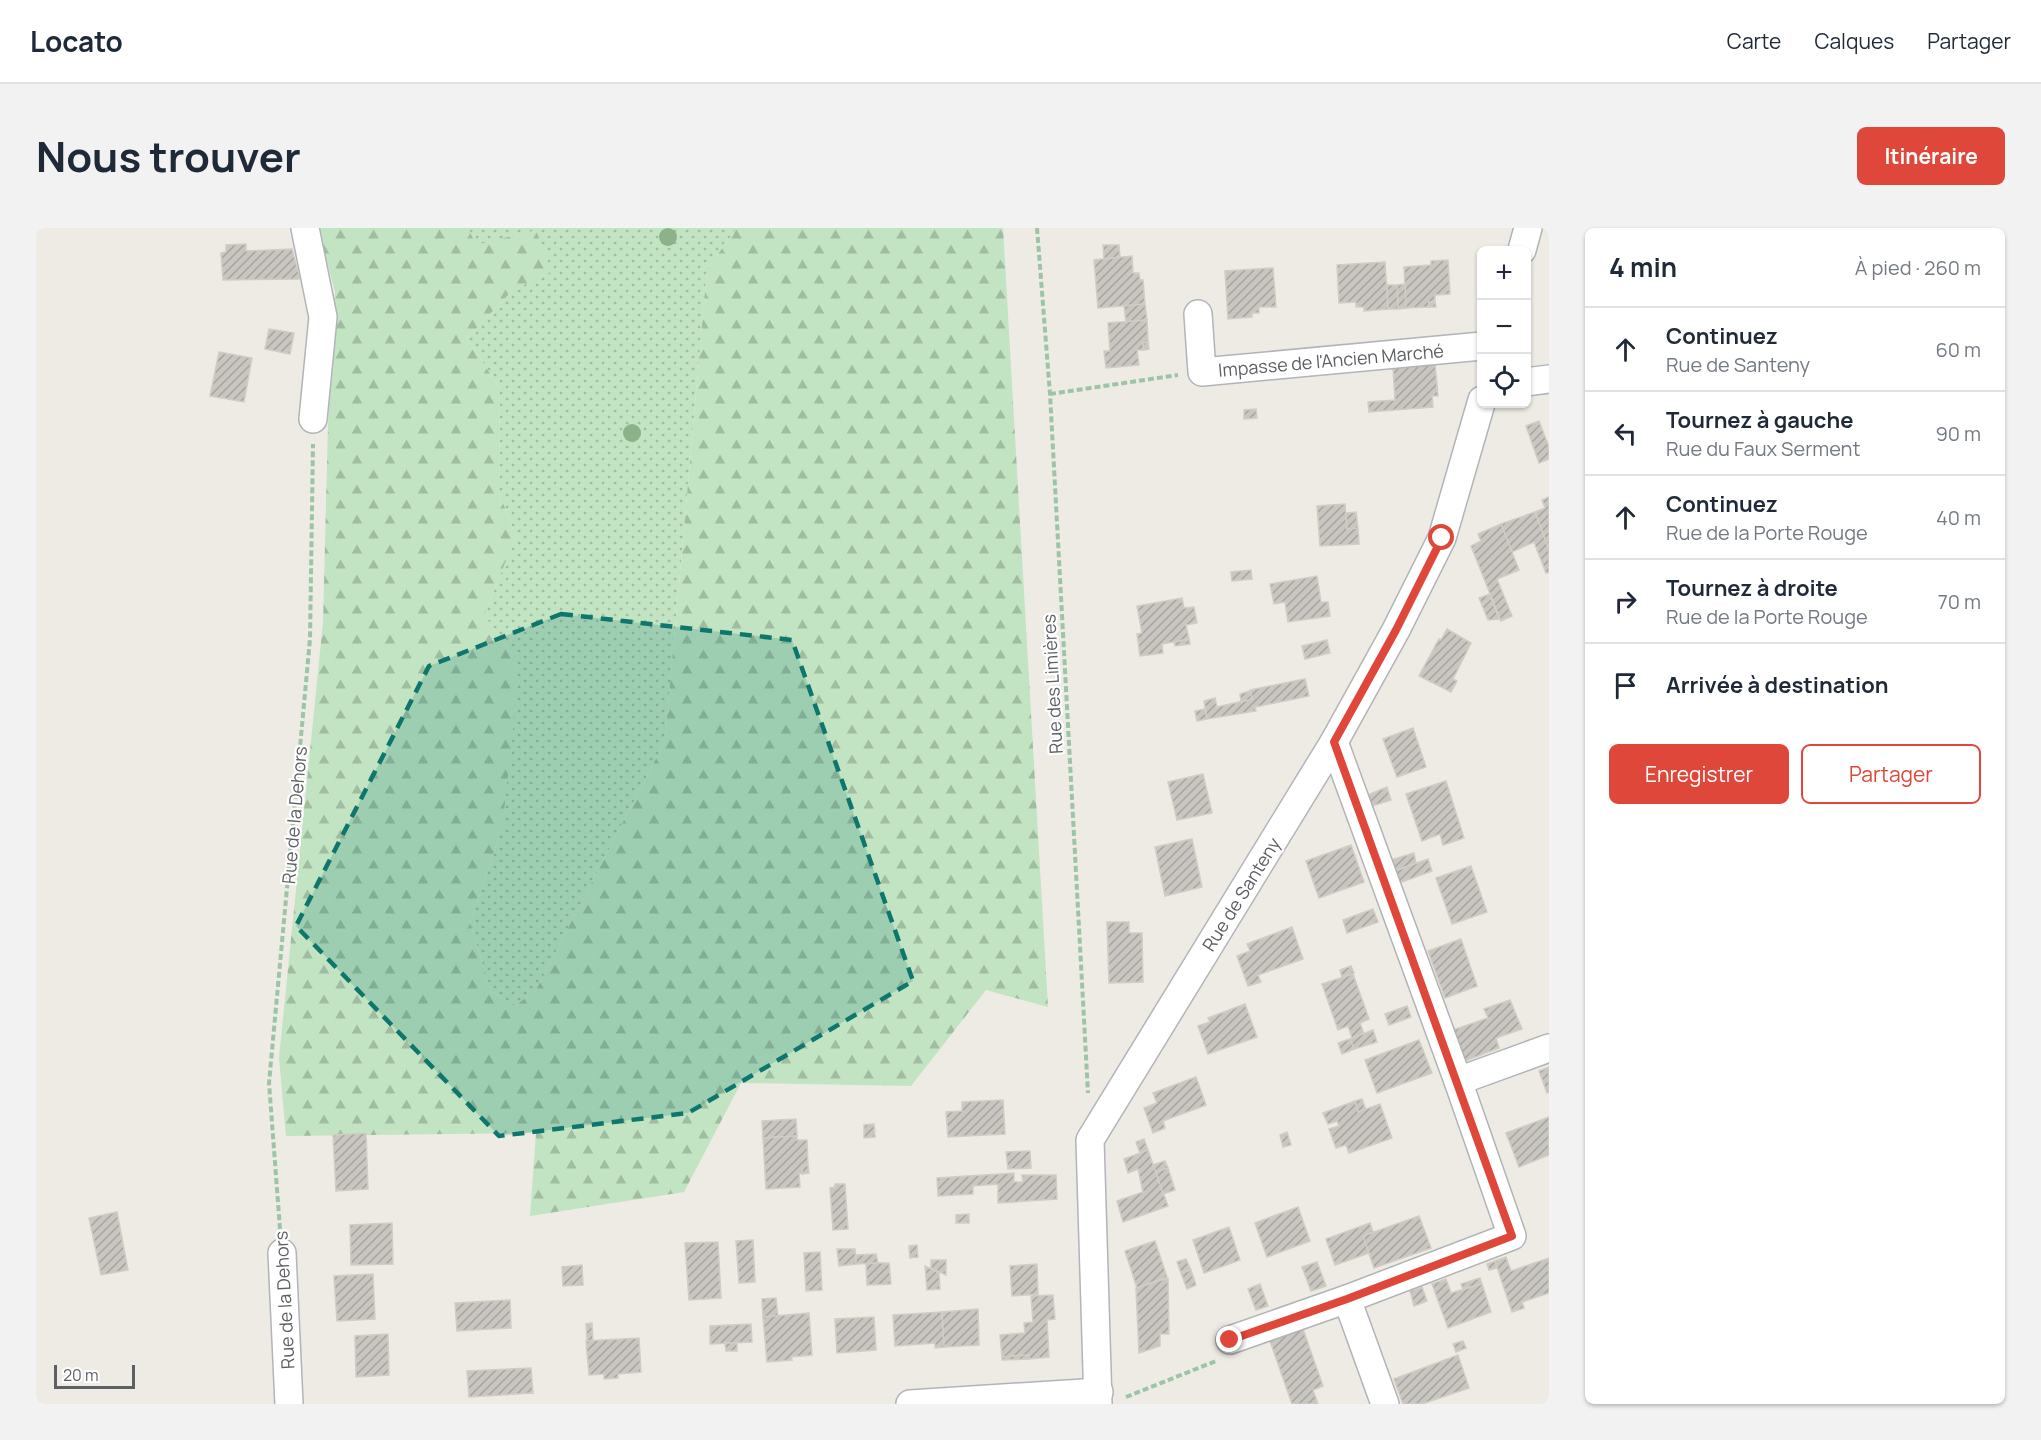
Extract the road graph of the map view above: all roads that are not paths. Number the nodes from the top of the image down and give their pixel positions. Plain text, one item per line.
1 (305, 228) edge
2 (1528, 228) edge
3 (1523, 246) edge
4 (1198, 314) dead end
5 (1477, 346) edge
6 (1549, 379) edge
7 (1531, 381) edge
8 (1480, 408) edge
9 (313, 419) road end
10 (1334, 742) junction
11 (1549, 1048) edge
12 (1458, 1081) junction
13 (282, 1253) road end
14 (1347, 1299) junction
15 (1230, 1340) road end
16 (1099, 1398) edge
17 (289, 1404) edge
18 (910, 1404) edge
19 (1385, 1404) edge

1 - 9 street
2 - 3 street
4 - 5 street, Impasse de l'Ancien Marché
6 - 7 street
8 - 10 street, Rue de Santeny
10 - 12 street
10 - 16 street, Rue de Santeny
11 - 12 street
12 - 14 street
13 - 17 street, Rue de la Dehors
14 - 15 street
14 - 19 street
16 - 18 street

